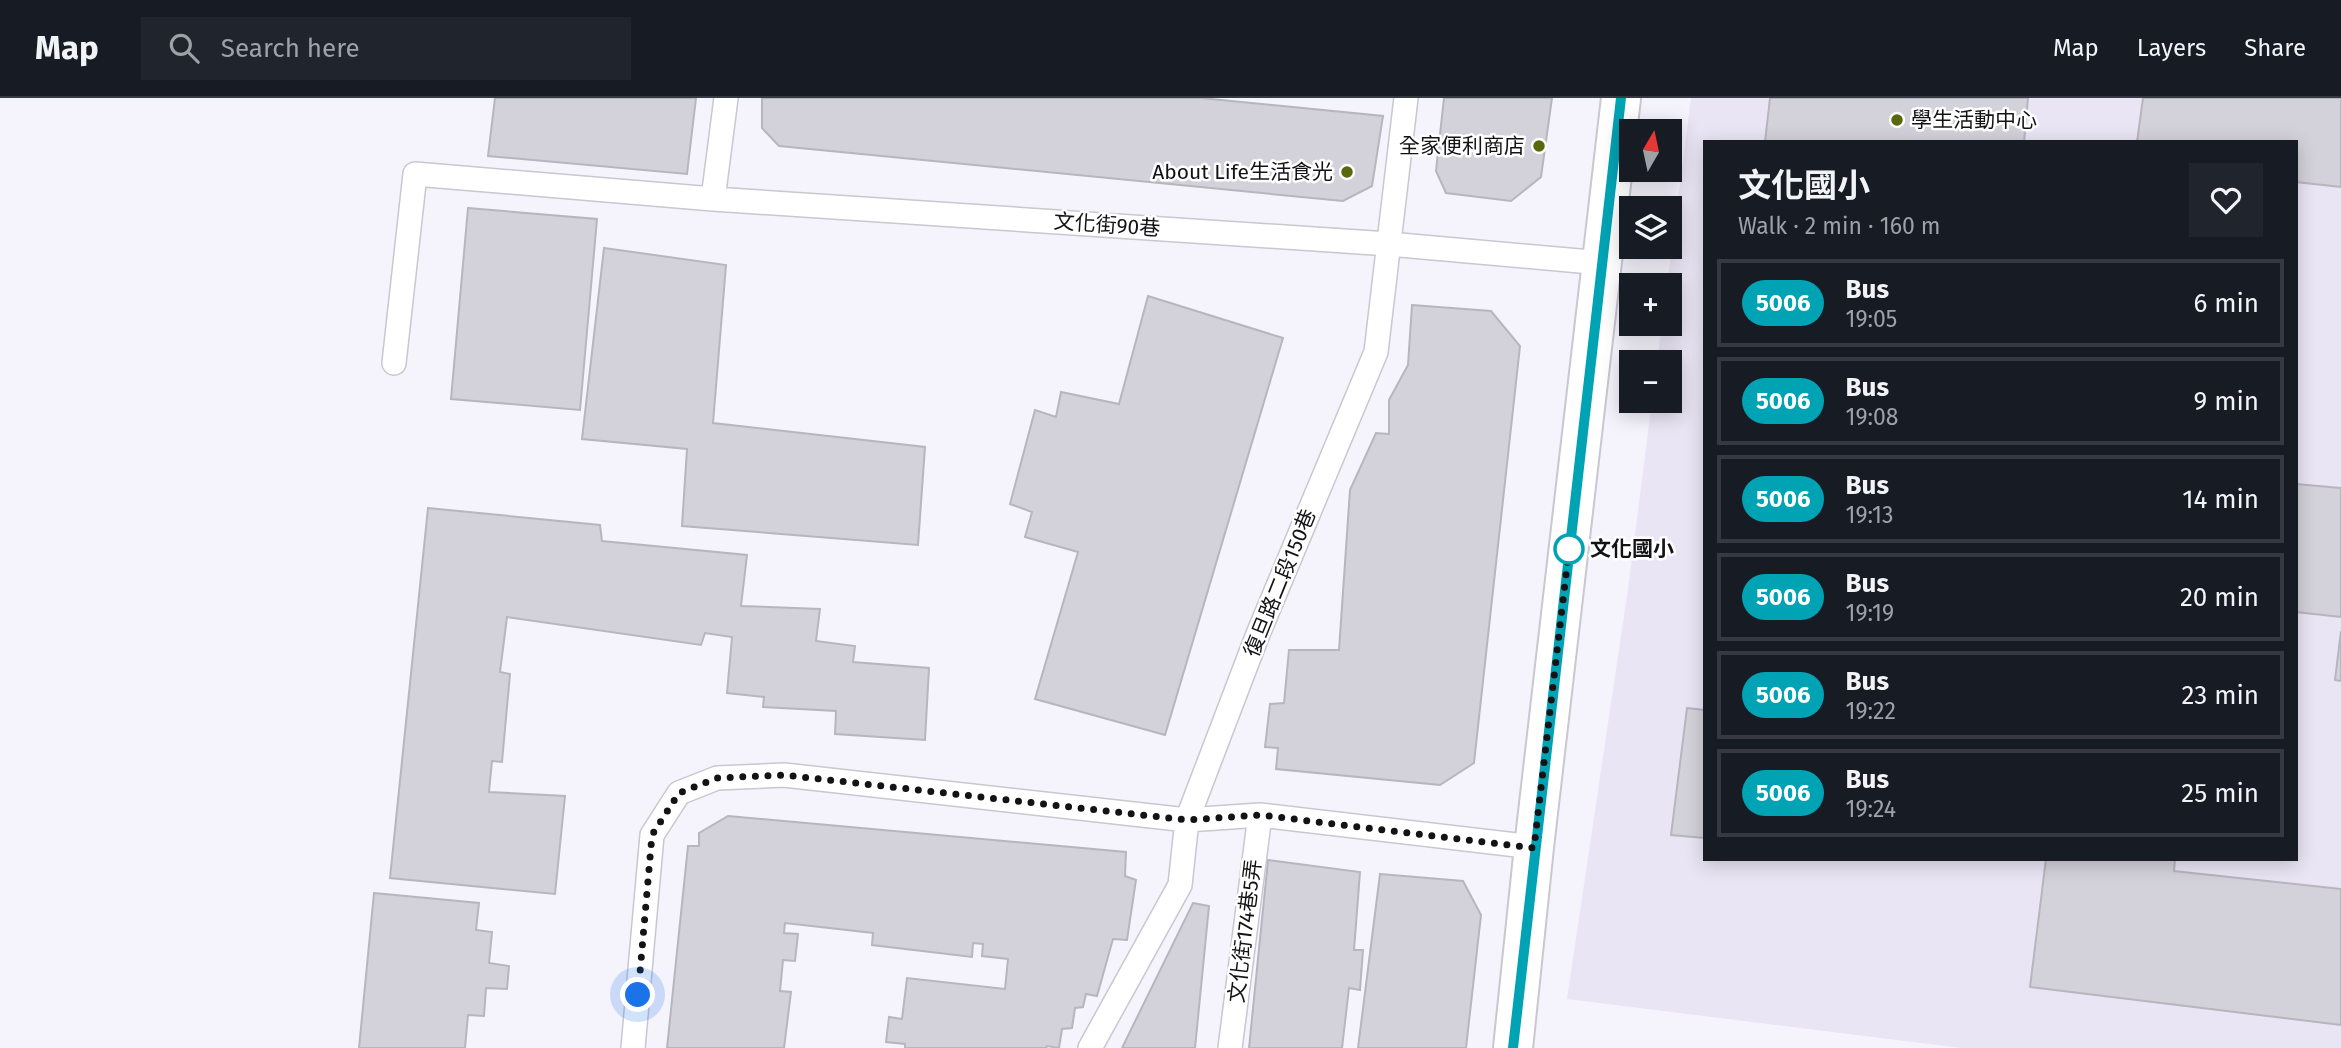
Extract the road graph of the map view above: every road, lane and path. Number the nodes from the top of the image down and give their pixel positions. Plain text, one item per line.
1 (726, 98) edge
2 (1406, 98) edge
3 (1621, 98) edge
4 (713, 199) junction
5 (1389, 244) junction
6 (1602, 263) junction
7 (394, 363) dead end
8 (1260, 815) junction
9 (1187, 820) junction
10 (1534, 848) junction
11 (633, 1048) edge
12 (1090, 1048) edge
13 (1230, 1048) edge
14 (1513, 1048) edge

1 - 4 lane
2 - 5 lane, 復旦路二段150巷
3 - 6 street
4 - 5 lane, 文化街90巷
4 - 7 lane, 文化街90巷
5 - 6 lane, 文化街90巷
5 - 9 lane, 復旦路二段150巷
6 - 10 street
8 - 9 lane
8 - 10 lane
8 - 13 lane, 文化街174巷5弄
9 - 11 lane
9 - 12 lane, 復旦路二段150巷
10 - 14 street

